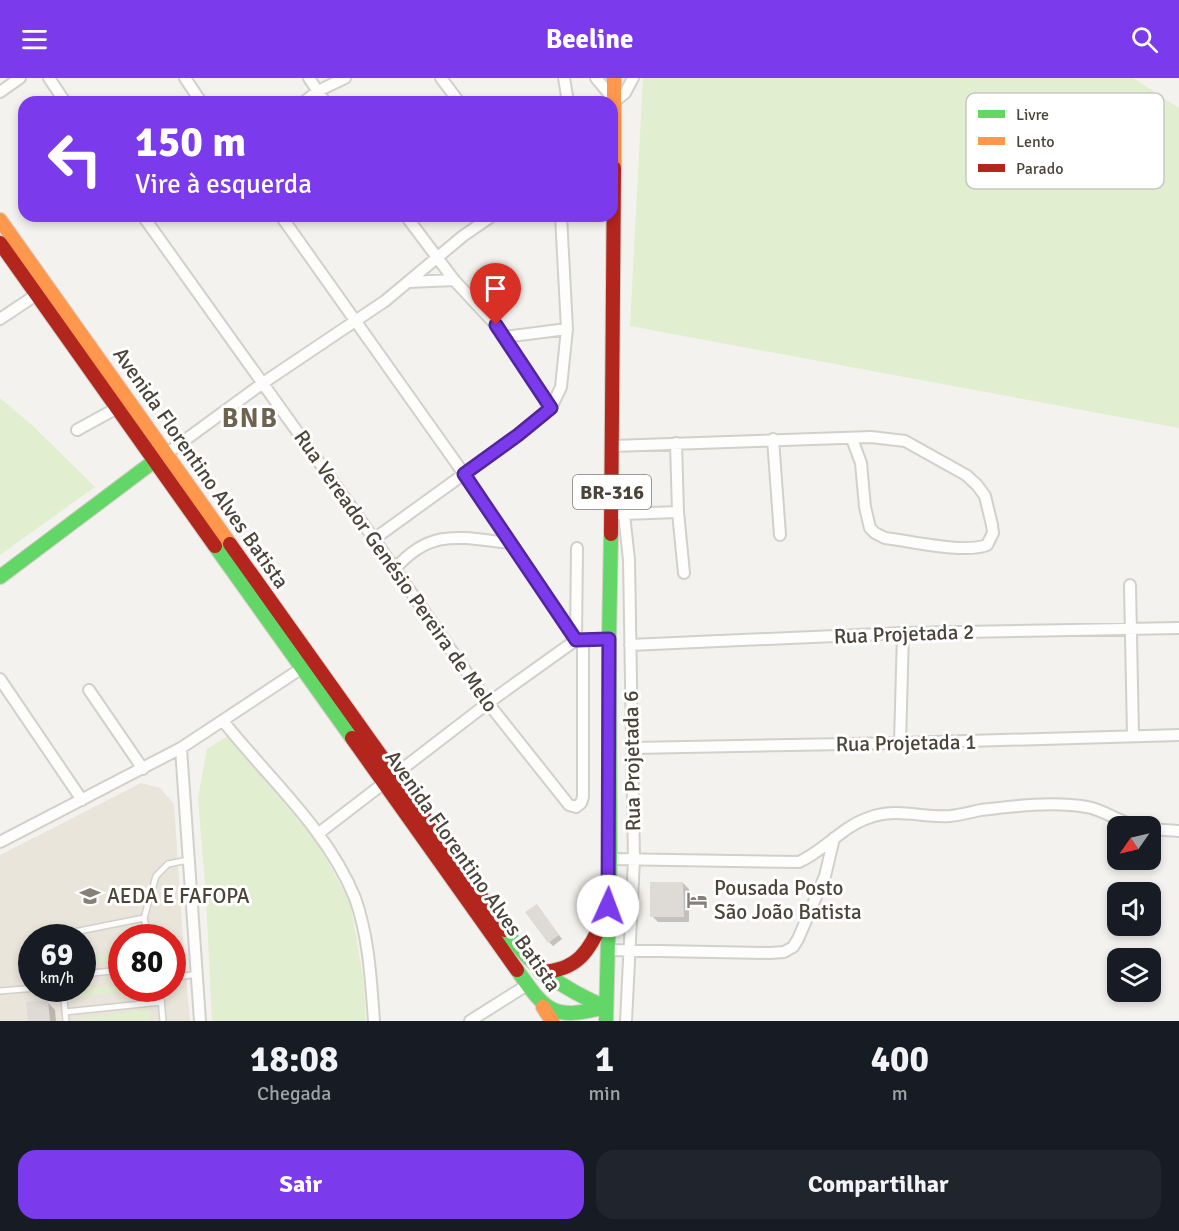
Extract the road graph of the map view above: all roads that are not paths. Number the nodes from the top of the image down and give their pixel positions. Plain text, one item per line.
1 (20, 78) edge
2 (49, 78) edge
3 (185, 78) edge
4 (309, 78) edge
5 (345, 78) edge
6 (441, 78) edge
7 (564, 78) edge
8 (596, 78) edge
9 (614, 78) edge
10 (633, 78) edge
11 (0, 92) edge
12 (318, 92) junction
13 (61, 96) edge
14 (197, 96) edge
15 (312, 96) edge
16 (321, 96) edge
17 (454, 96) edge
18 (567, 96) edge
19 (611, 96) edge
20 (615, 96) edge
21 (618, 99) edge
22 (0, 220) edge
23 (150, 222) edge
24 (285, 222) edge
25 (410, 222) edge
26 (483, 222) edge
27 (561, 222) edge
28 (614, 222) edge
29 (0, 243) edge
30 (436, 259) junction
31 (454, 280) junction
32 (408, 282) junction
33 (42, 291) junction
34 (0, 319) edge
35 (355, 322) junction
36 (567, 329) junction
37 (504, 337) junction
38 (263, 382) junction
39 (117, 408) junction
40 (551, 408) junction
41 (77, 430) dead end
42 (773, 439) junction
43 (852, 439) junction
44 (676, 443) junction
45 (613, 446) junction
46 (160, 457) junction
47 (464, 474) junction
48 (678, 512) junction
49 (618, 514) junction
50 (780, 535) dead end
51 (374, 539) junction
52 (510, 543) junction
53 (577, 548) dead end
54 (395, 568) junction
55 (684, 573) dead end
56 (0, 577) edge
57 (1131, 585) dead end
58 (1179, 628) edge
59 (1132, 629) junction
60 (903, 633) junction
61 (609, 639) junction
62 (579, 640) junction
63 (630, 645) junction
64 (308, 665) junction
65 (0, 679) edge
66 (89, 690) dead end
67 (488, 703) junction
68 (223, 721) junction
69 (1179, 735) edge
70 (1134, 736) junction
71 (900, 743) junction
72 (182, 748) junction
73 (633, 748) junction
74 (143, 769) junction
75 (389, 778) junction
76 (82, 800) junction
77 (1112, 816) edge
78 (1161, 830) edge
79 (1179, 831) edge
80 (319, 833) junction
81 (834, 838) junction
82 (1, 839) edge
83 (610, 859) junction
84 (634, 860) junction
85 (189, 863) junction
86 (608, 906) junction
87 (144, 918) junction
88 (146, 924) edge
89 (96, 928) edge
90 (507, 946) junction
91 (607, 950) junction
92 (629, 951) junction
93 (540, 972) junction
94 (197, 974) junction
95 (186, 976) edge
96 (527, 985) junction
97 (18, 990) edge
98 (0, 991) edge
99 (64, 1002) edge
100 (161, 1002) joint
101 (543, 1007) junction
102 (65, 1012) junction
103 (605, 1014) edge
104 (66, 1021) edge
105 (163, 1021) edge
106 (200, 1021) edge
107 (374, 1021) edge
108 (470, 1021) edge
109 (552, 1021) edge
110 (626, 1021) edge

1 - 11 street
2 - 13 street
3 - 14 street
4 - 12 street
5 - 12 street
6 - 17 street
7 - 18 street
8 - 19 street
9 - 20 main road, BR-316
10 - 21 street
12 - 15 street
12 - 16 street
22 - 33 main road, Avenida Florentino Alves Batista
23 - 38 street, Rua Vereador Genésio Pereira de Melo
24 - 35 street
25 - 30 street
26 - 30 street
27 - 36 street
28 - 45 main road, BR-316
29 - 33 main road, Avenida Florentino Alves Batista
30 - 31 street
30 - 32 street
31 - 32 street
31 - 37 street
32 - 35 street
33 - 34 street
33 - 39 main road, Avenida Florentino Alves Batista
33 - 46 main road, Avenida Florentino Alves Batista
35 - 38 street
35 - 47 street
36 - 37 street
36 - 40 street
37 - 40 street
38 - 46 street
38 - 51 street, Rua Vereador Genésio Pereira de Melo
39 - 41 street
39 - 46 main road, Avenida Florentino Alves Batista
40 - 47 street
42 - 43 street
42 - 44 street
42 - 50 street
43 - 43 street
44 - 45 street
44 - 48 street
45 - 49 main road, BR-316
46 - 56 main road
46 - 64 main road, Avenida Florentino Alves Batista
47 - 51 street
47 - 52 street
48 - 49 street
48 - 55 street
49 - 61 main road, BR-316
49 - 63 street, Rua Projetada 6
51 - 54 street, Rua Vereador Genésio Pereira de Melo
52 - 54 street
52 - 62 street
53 - 62 street
54 - 67 street, Rua Vereador Genésio Pereira de Melo
57 - 59 street
58 - 59 street, Rua Projetada 2
59 - 60 street, Rua Projetada 2
59 - 70 street
60 - 63 street, Rua Projetada 2
60 - 71 street
61 - 62 street
61 - 83 main road, BR-316
62 - 67 street
62 - 67 street, Rua Vereador Genésio Pereira de Melo
63 - 73 street, Rua Projetada 6
64 - 68 street
64 - 75 main road, Avenida Florentino Alves Batista
65 - 76 street
66 - 74 street
67 - 75 street
68 - 72 street
68 - 80 street
69 - 70 street, Rua Projetada 1
70 - 71 street, Rua Projetada 1
71 - 73 street, Rua Projetada 1
72 - 74 street
72 - 85 street
73 - 84 street, Rua Projetada 6
74 - 76 street
75 - 80 street
75 - 90 main road, Avenida Florentino Alves Batista
76 - 82 street
77 - 81 street
78 - 79 street
80 - 107 street
81 - 84 street
81 - 92 street
83 - 84 street
83 - 86 main road, BR-316
84 - 92 street, Rua Projetada 6
85 - 87 lane
85 - 94 street
86 - 91 main road, BR-316
86 - 93 main road
87 - 88 lane
87 - 89 lane
90 - 93 main road, Avenida Florentino Alves Batista
90 - 96 main road, Avenida Florentino Alves Batista
91 - 92 street
91 - 103 main road, BR-316
92 - 110 street, Rua Projetada 6
93 - 103 main road, Avenida Florentino Alves Batista
94 - 95 lane
94 - 106 street
96 - 101 main road, Avenida Florentino Alves Batista
96 - 108 street
97 - 98 lane
99 - 102 lane
100 - 102 lane
100 - 105 lane
101 - 103 main road, Avenida Florentino Alves Batista
101 - 109 main road
102 - 104 lane

